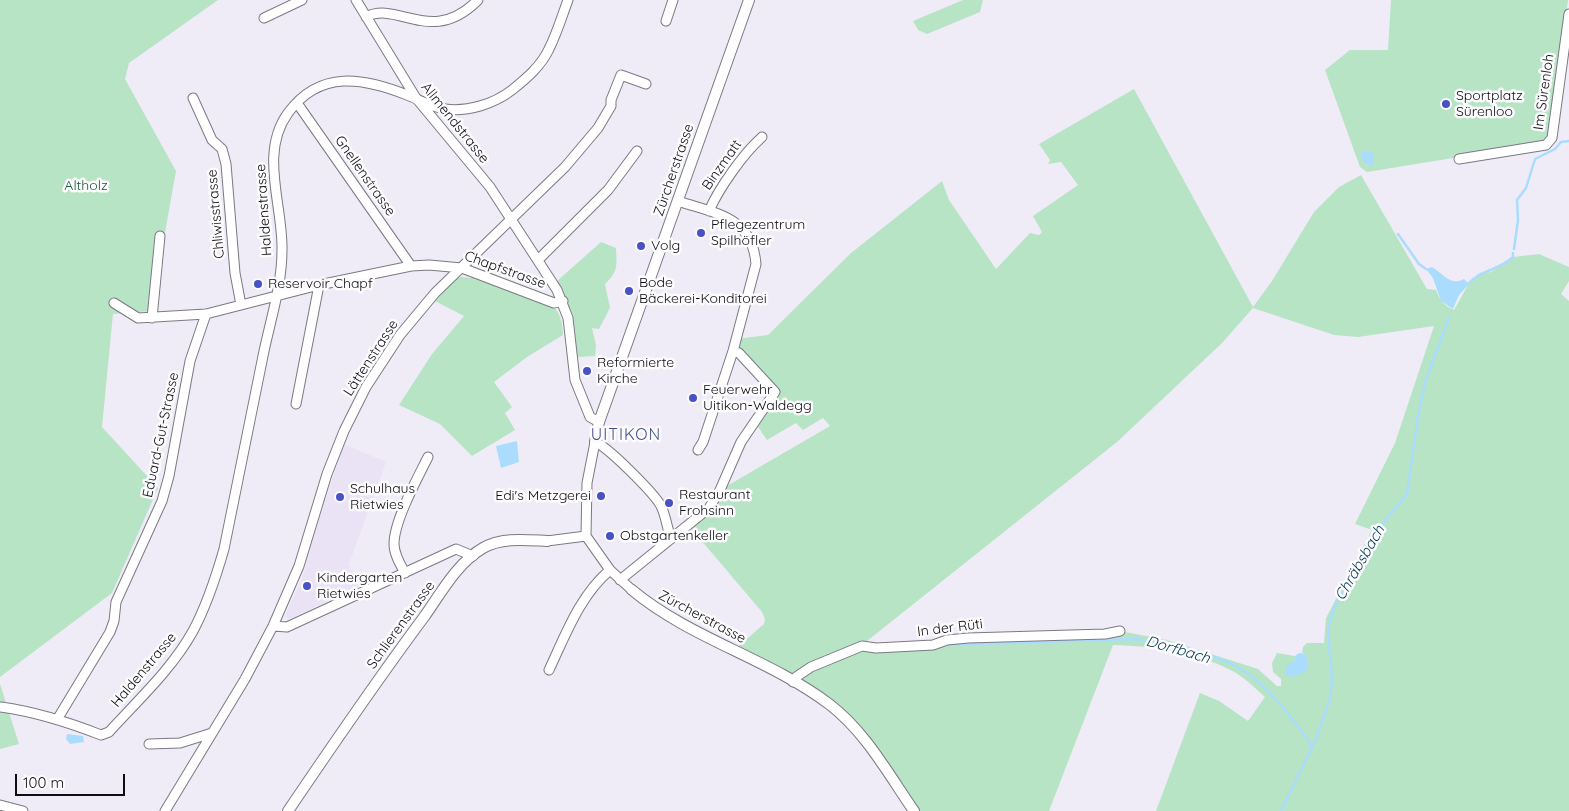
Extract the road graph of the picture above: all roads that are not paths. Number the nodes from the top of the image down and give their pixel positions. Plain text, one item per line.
1 (302, 0) edge
2 (356, 0) edge
3 (478, 0) edge
4 (568, 0) edge
5 (673, 0) edge
6 (749, 0) edge
7 (1569, 14) edge
8 (366, 17) junction
9 (264, 18) dead end
10 (666, 21) dead end
11 (646, 84) dead end
12 (193, 98) dead end
13 (416, 98) junction
14 (297, 102) junction
15 (762, 137) dead end
16 (637, 151) dead end
17 (1459, 159) dead end
18 (678, 201) junction
19 (709, 212) junction
20 (512, 220) junction
21 (160, 236) dead end
22 (539, 259) junction
23 (411, 266) junction
24 (462, 268) junction
25 (319, 285) junction
26 (277, 296) junction
27 (563, 301) junction
28 (114, 304) dead end
29 (241, 305) junction
30 (206, 314) junction
31 (152, 318) junction
32 (733, 351) junction
33 (296, 404) dead end
34 (599, 422) junction
35 (594, 442) junction
36 (698, 450) dead end
37 (428, 457) dead end
38 (586, 536) junction
39 (671, 539) junction
40 (547, 541) joint
41 (473, 556) junction
42 (610, 570) junction
43 (405, 573) junction
44 (620, 580) junction
45 (632, 590) joint
46 (273, 626) junction
47 (1120, 631) dead end
48 (549, 670) dead end
49 (793, 682) junction
50 (1, 706) edge
51 (58, 718) junction
52 (212, 733) junction
53 (149, 744) dead end
54 (0, 805) edge
55 (23, 811) edge
56 (165, 811) edge
57 (288, 811) edge
58 (914, 811) edge

1 - 9 street
2 - 8 street, Allmendstrasse
3 - 8 street
4 - 13 street, Haldenstrasse
5 - 10 street
6 - 18 street, Zürcherstrasse
7 - 17 street, Im Sürenloh
8 - 13 street, Allmendstrasse
11 - 20 street, Lättenstrasse
12 - 29 street, Chliwisstrasse
13 - 14 street, Haldenstrasse
13 - 20 street, Allmendstrasse
14 - 23 street, Gnellenstrasse
14 - 26 street, Haldenstrasse
15 - 19 street, Binzmatt
16 - 22 street
18 - 19 street
18 - 34 street, Zürcherstrasse
19 - 32 street
20 - 22 street, Allmendstrasse
20 - 24 street, Lättenstrasse
21 - 31 street
22 - 27 street, Allmendstrasse
23 - 24 street, Chapfstrasse
23 - 25 street, Chapfstrasse
24 - 27 street, Chapfstrasse
24 - 46 street, Lättenstrasse
25 - 26 street, Chapfstrasse
25 - 33 street
26 - 29 street, Chapfstrasse
26 - 51 street, Haldenstrasse
27 - 34 street, Allmendstrasse
28 - 31 street, Chapfstrasse
29 - 30 street, Chapfstrasse
30 - 31 street, Chapfstrasse
30 - 51 street, Eduard-Gut-Strasse
32 - 36 street
32 - 39 street
34 - 35 street, Zürcherstrasse
35 - 38 street, Zürcherstrasse
35 - 39 street
37 - 43 street
38 - 40 street, Schlierenstrasse
38 - 42 street, Zürcherstrasse
39 - 44 street
40 - 41 street, Schlierenstrasse
41 - 43 street
41 - 57 street, Schlierenstrasse
42 - 44 street, Zürcherstrasse
42 - 48 street
43 - 46 street
44 - 45 street, Zürcherstrasse
45 - 49 street, Zürcherstrasse
46 - 52 street, Lättenstrasse
47 - 49 street, In der Rüti
49 - 58 street, Zürcherstrasse
50 - 51 street
52 - 53 street
52 - 56 street, Lättenstrasse
54 - 55 street

